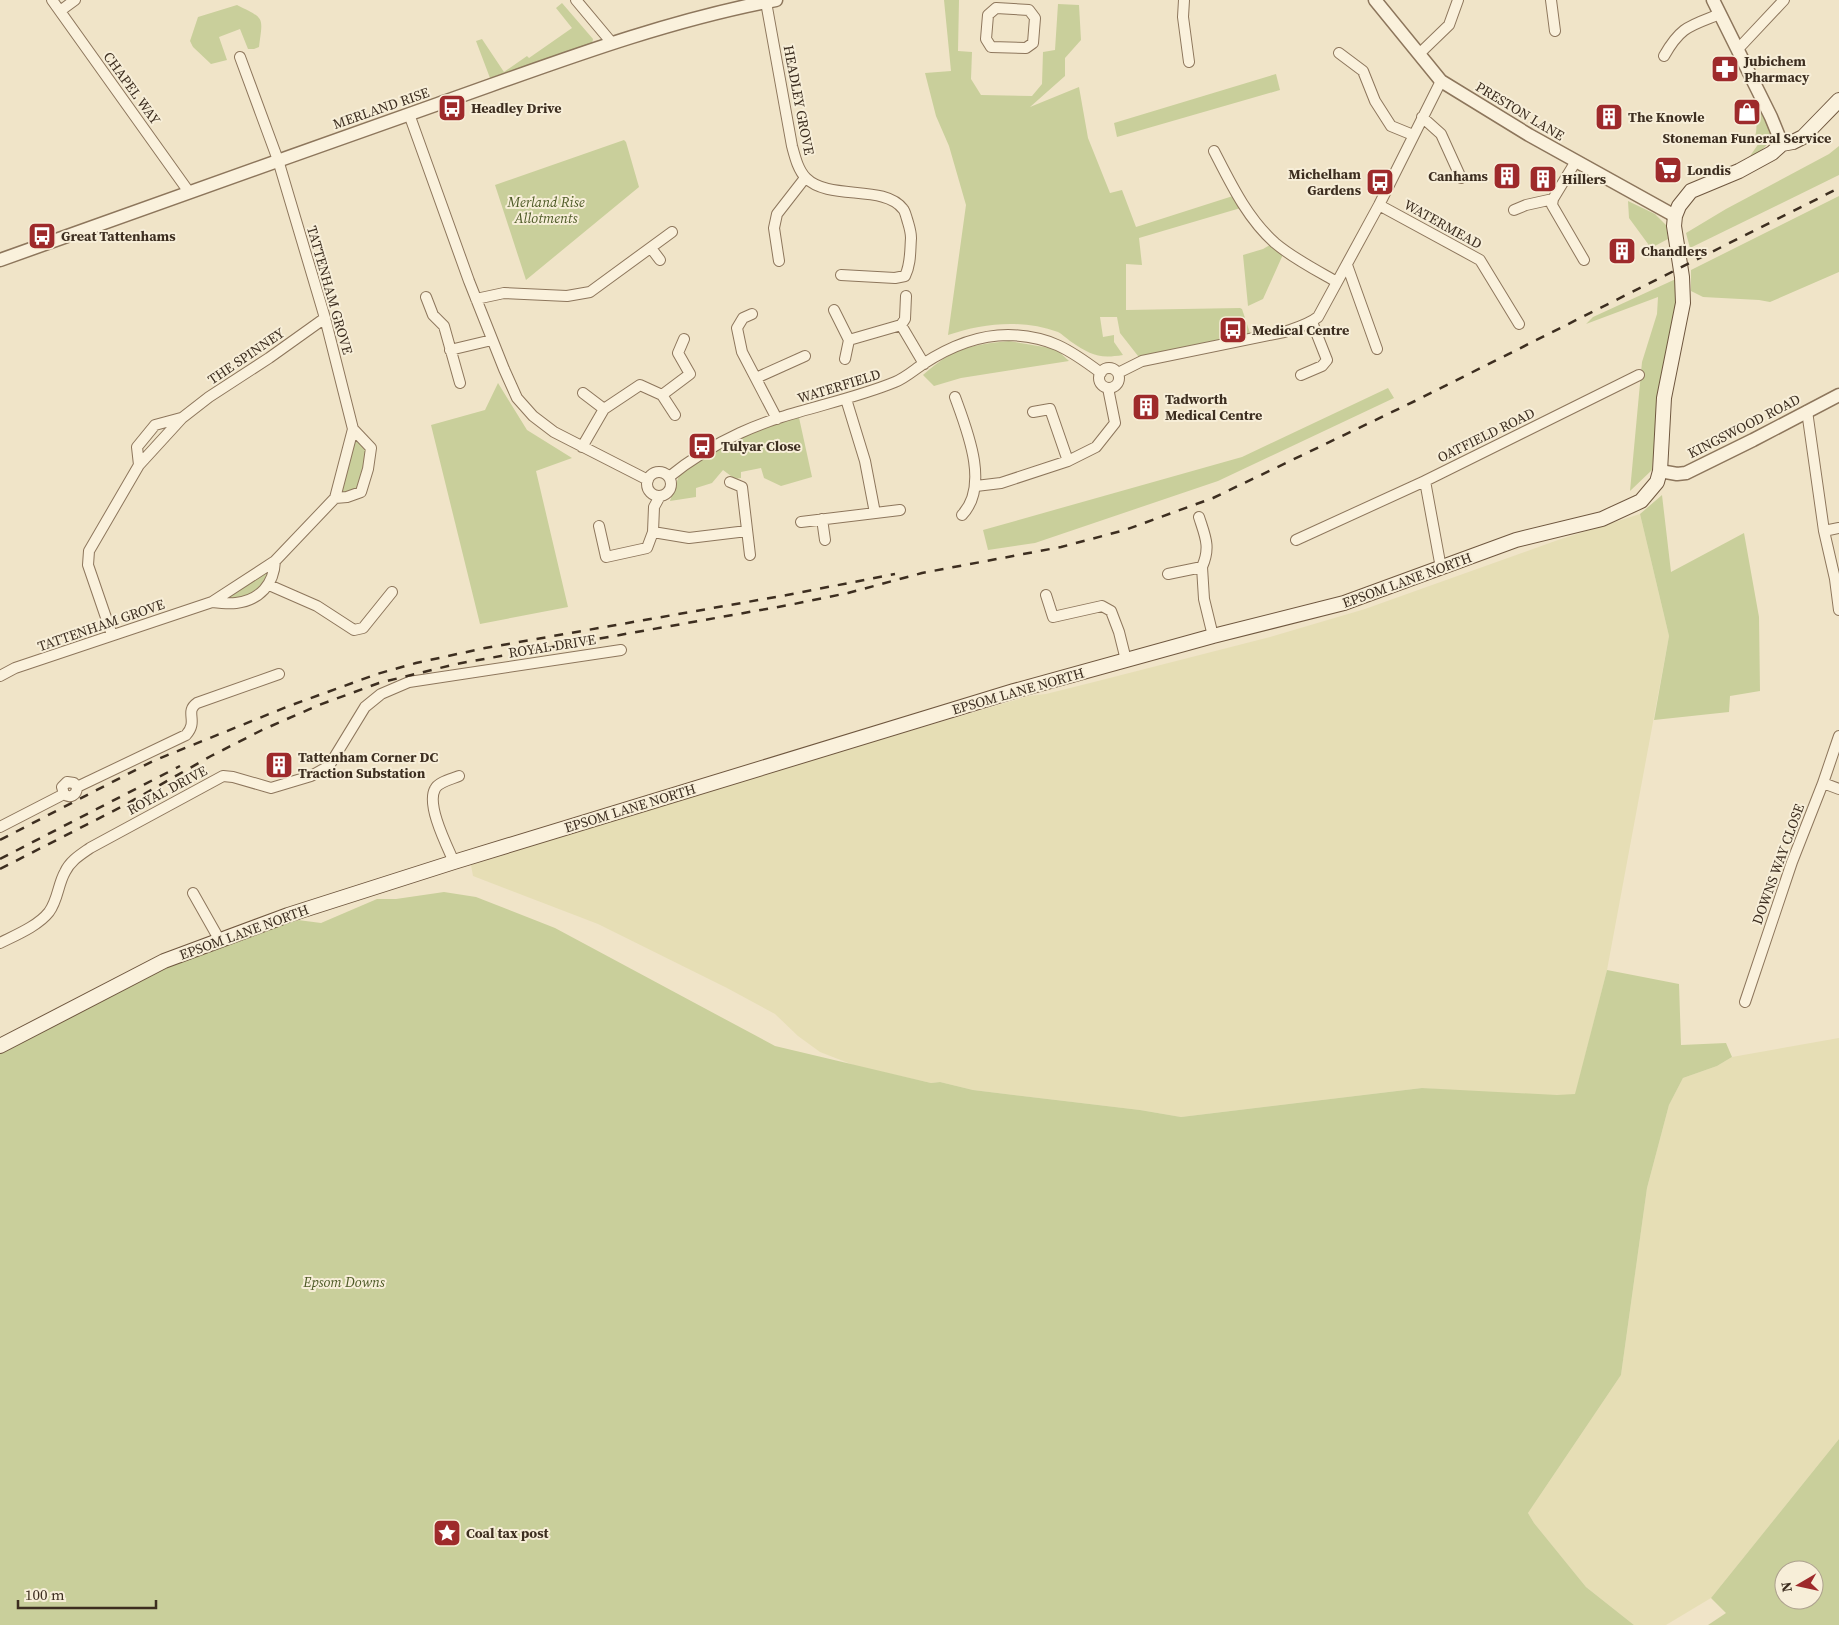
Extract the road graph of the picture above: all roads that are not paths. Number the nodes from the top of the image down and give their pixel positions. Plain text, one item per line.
1 (52, 0) edge
2 (75, 0) edge
3 (576, 0) edge
4 (1184, 0) edge
5 (1375, 0) edge
6 (1458, 0) edge
7 (1551, 0) edge
8 (1713, 0) edge
9 (1784, 0) edge
10 (771, 1) edge
11 (1010, 4) edge
12 (60, 11) junction
13 (1720, 14) junction
14 (1555, 31) dead end
15 (612, 43) junction
16 (1738, 49) junction
17 (1339, 53) dead end
18 (1419, 54) junction
19 (1664, 56) dead end
20 (240, 57) dead end
21 (1189, 62) dead end
22 (1441, 81) junction
23 (1839, 100) edge
24 (409, 114) junction
25 (1422, 117) junction
26 (1413, 135) junction
27 (1782, 144) junction
28 (1214, 151) dead end
29 (278, 160) junction
30 (1576, 161) junction
31 (805, 178) junction
32 (1462, 178) dead end
33 (189, 192) junction
34 (1553, 199) junction
35 (1379, 205) junction
36 (1514, 210) dead end
37 (1675, 216) junction
38 (672, 232) dead end
39 (651, 248) junction
40 (0, 260) edge
41 (660, 260) dead end
42 (1584, 260) dead end
43 (779, 261) dead end
44 (1347, 265) junction
45 (841, 275) dead end
46 (1336, 282) junction
47 (906, 296) dead end
48 (426, 297) dead end
49 (476, 299) junction
50 (834, 310) dead end
51 (752, 314) dead end
52 (326, 318) junction
53 (1312, 322) junction
54 (1519, 324) dead end
55 (901, 326) junction
56 (684, 339) dead end
57 (492, 340) junction
58 (849, 340) junction
59 (1378, 349) dead end
60 (450, 350) junction
61 (805, 356) dead end
62 (845, 359) dead end
63 (924, 364) junction
64 (1101, 373) junction
65 (1118, 373) junction
66 (1301, 375) dead end
67 (1639, 375) dead end
68 (756, 378) junction
69 (460, 383) dead end
70 (1108, 388) junction
71 (583, 393) dead end
72 (662, 394) junction
73 (1839, 395) edge
74 (955, 398) dead end
75 (846, 399) junction
76 (604, 409) junction
77 (1807, 411) junction
78 (1033, 412) dead end
79 (675, 416) dead end
80 (182, 418) junction
81 (777, 419) junction
82 (353, 429) junction
83 (582, 447) junction
84 (1068, 461) junction
85 (139, 465) junction
86 (1660, 471) junction
87 (669, 477) junction
88 (648, 480) junction
89 (1425, 481) junction
90 (730, 482) dead end
91 (976, 486) junction
92 (660, 496) junction
93 (335, 498) junction
94 (900, 510) dead end
95 (875, 513) junction
96 (962, 515) dead end
97 (1199, 517) dead end
98 (822, 519) junction
99 (801, 522) dead end
100 (599, 526) dead end
101 (1839, 528) edge
102 (746, 531) junction
103 (1824, 531) junction
104 (653, 532) junction
105 (825, 540) dead end
106 (1296, 540) dead end
107 (750, 555) dead end
108 (275, 561) junction
109 (1202, 567) junction
110 (1441, 568) junction
111 (1168, 574) dead end
112 (269, 585) junction
113 (392, 592) dead end
114 (1046, 594) dead end
115 (212, 602) junction
116 (1839, 610) edge
117 (112, 635) junction
118 (1213, 636) junction
119 (621, 650) dead end
120 (1126, 660) junction
121 (279, 674) dead end
122 (0, 676) edge
123 (1839, 736) edge
124 (459, 776) dead end
125 (1823, 783) junction
126 (1839, 789) edge
127 (0, 827) edge
128 (454, 862) junction
129 (193, 893) dead end
130 (218, 940) junction
131 (0, 943) edge
132 (1745, 1002) dead end
133 (1, 1045) edge

1 - 12 street, CHAPEL WAY
2 - 12 street
3 - 15 street
4 - 21 street
5 - 18 street, PRESTON LANE
6 - 18 street
7 - 14 street
8 - 13 street
9 - 16 street
10 - 15 street, MERLAND RISE
10 - 31 street, HEADLEY GROVE
11 - 11 street
12 - 33 street, CHAPEL WAY
13 - 16 street
13 - 19 street
15 - 24 street, MERLAND RISE
16 - 27 street
17 - 26 street
18 - 22 street, PRESTON LANE
20 - 29 street, TATTENHAM GROVE
22 - 25 street
22 - 30 street, PRESTON LANE
23 - 27 main road
24 - 29 street, MERLAND RISE
24 - 49 street
25 - 26 street
25 - 32 street
26 - 35 street
27 - 37 main road
28 - 46 street
29 - 33 street, MERLAND RISE
29 - 52 street, TATTENHAM GROVE
30 - 34 street
30 - 37 street, PRESTON LANE
31 - 43 street
31 - 45 street
33 - 40 street, MERLAND RISE
34 - 36 street
34 - 42 street
35 - 44 street
35 - 54 street, WATERMEAD
37 - 86 main road, EPSOM LANE NORTH
38 - 39 street
39 - 41 street
39 - 49 street
44 - 46 street
44 - 59 street
46 - 53 street
47 - 55 street
48 - 60 street
49 - 57 street
50 - 58 street
51 - 68 street
52 - 80 street, THE SPINNEY
52 - 82 street, TATTENHAM GROVE
53 - 65 street
53 - 66 street
55 - 58 street
55 - 63 street
56 - 72 street
57 - 60 street
57 - 83 street
58 - 62 street
60 - 69 street
61 - 68 street
63 - 64 street, WATERFIELD
63 - 75 street, WATERFIELD
64 - 65 street
64 - 70 street
65 - 70 street
67 - 89 street, OATFIELD ROAD
68 - 81 street
70 - 84 street
71 - 76 street
72 - 76 street
72 - 79 street
73 - 77 street, KINGSWOOD ROAD
74 - 91 street
75 - 81 street, WATERFIELD
75 - 95 street
76 - 83 street
77 - 86 street, KINGSWOOD ROAD
77 - 103 street
78 - 84 street
80 - 85 street, THE SPINNEY
80 - 85 street, THE SPINNEY
81 - 87 street, WATERFIELD
82 - 93 street, TATTENHAM GROVE
82 - 93 street, TATTENHAM GROVE
83 - 88 street
84 - 91 street
85 - 117 street, THE SPINNEY
86 - 110 main road, EPSOM LANE NORTH
87 - 88 street
87 - 92 street
88 - 92 street
89 - 106 street, OATFIELD ROAD
89 - 110 street
90 - 102 street
91 - 96 street
92 - 104 street
93 - 108 street, TATTENHAM GROVE
94 - 95 street
95 - 98 street
97 - 109 street
98 - 99 street
98 - 105 street
100 - 104 street
101 - 103 street
102 - 104 street
102 - 107 street
103 - 116 street
108 - 112 street, TATTENHAM GROVE
108 - 115 street, TATTENHAM GROVE
109 - 111 street
109 - 118 street
110 - 118 main road, EPSOM LANE NORTH
112 - 113 street
112 - 115 street, TATTENHAM GROVE
114 - 120 street
115 - 117 street, TATTENHAM GROVE
117 - 122 street, TATTENHAM GROVE
118 - 120 main road, EPSOM LANE NORTH
119 - 131 street, ROYAL DRIVE
120 - 128 main road, EPSOM LANE NORTH
121 - 127 street
123 - 125 street, DOWNS WAY CLOSE
124 - 128 street
125 - 126 street
125 - 132 street, DOWNS WAY CLOSE
128 - 130 main road, EPSOM LANE NORTH
129 - 130 street
130 - 133 main road, EPSOM LANE NORTH

